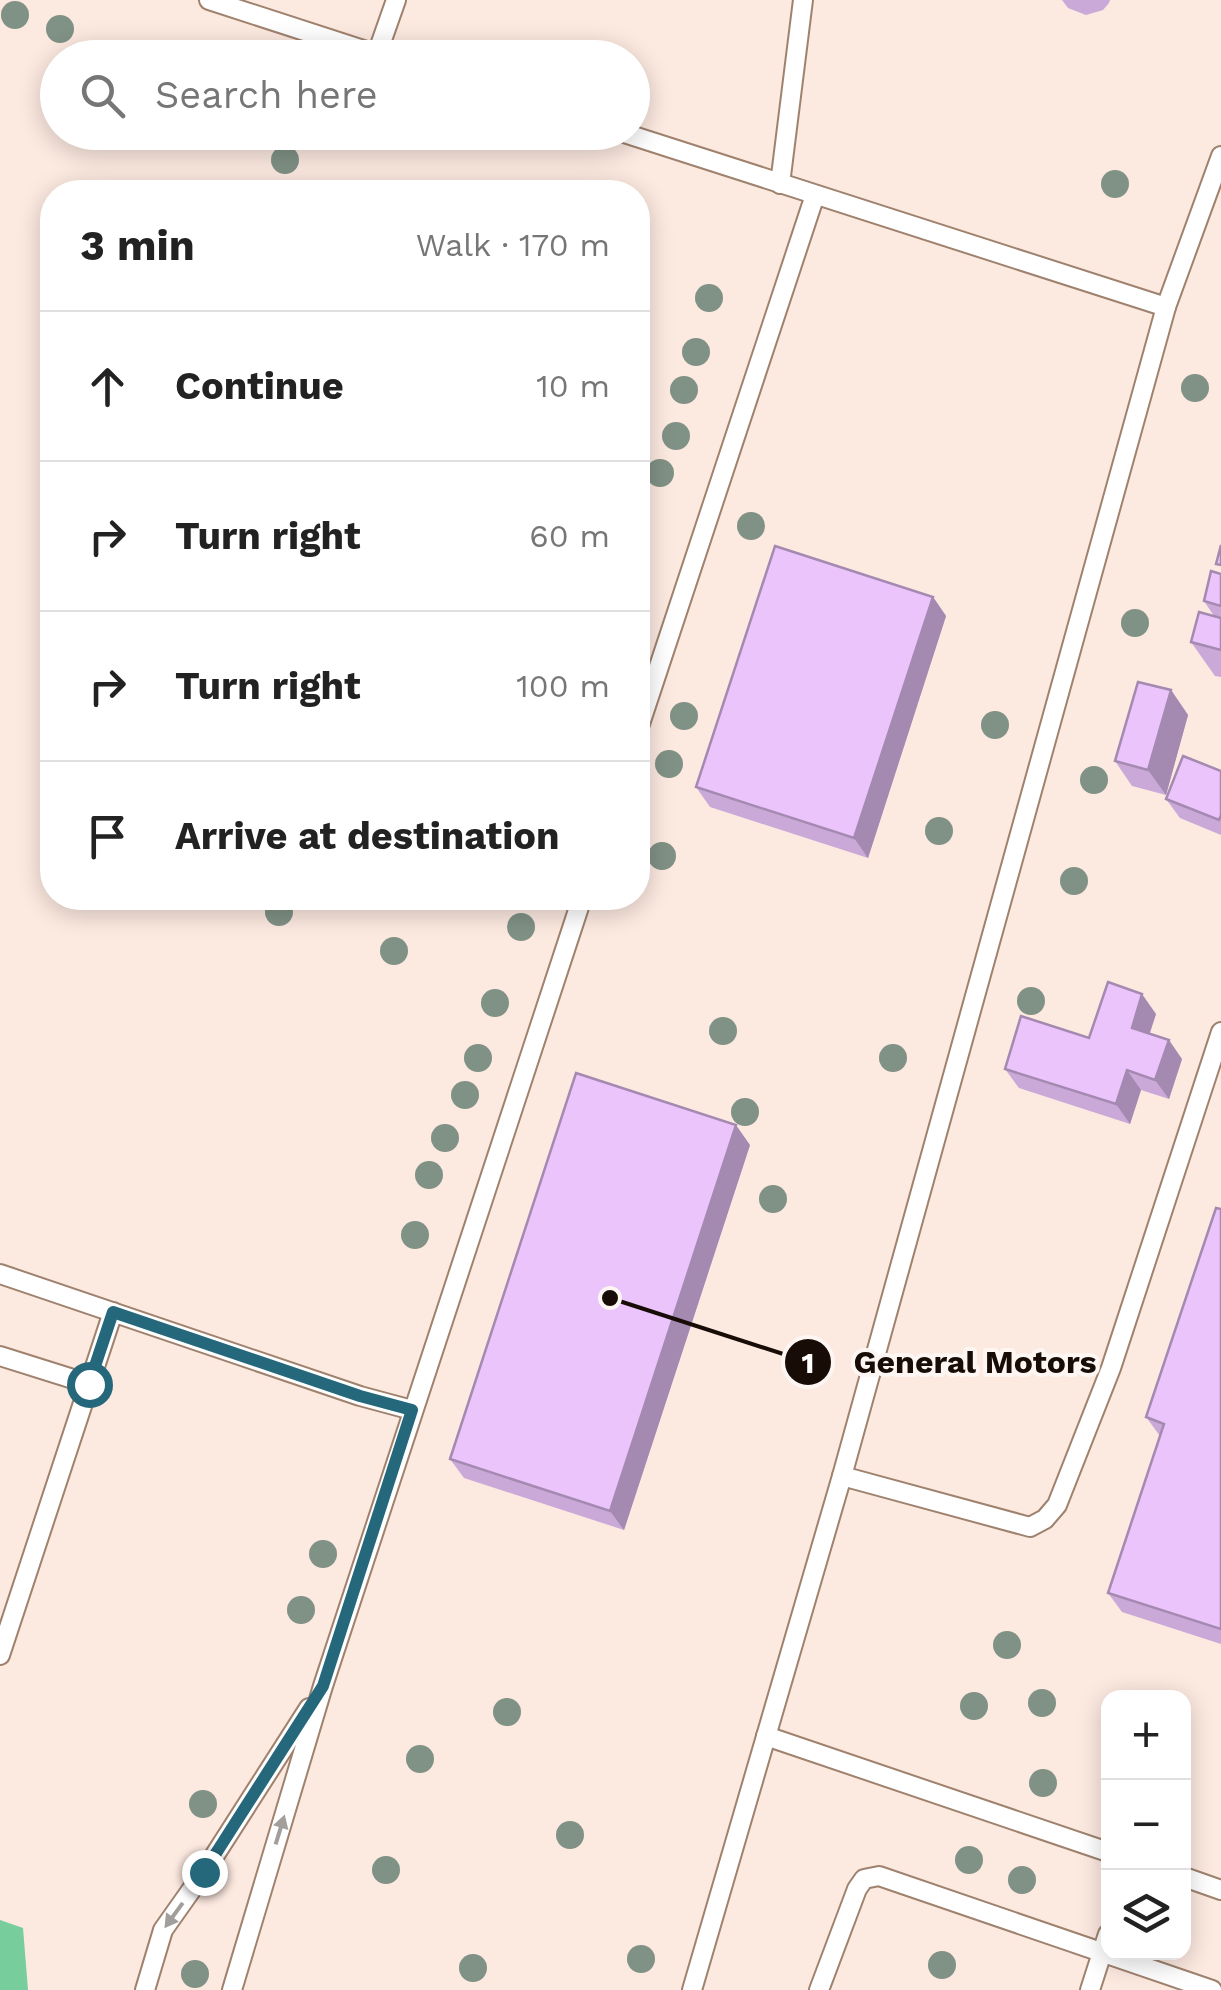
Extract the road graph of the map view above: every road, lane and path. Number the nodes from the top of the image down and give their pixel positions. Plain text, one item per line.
1 (209, 0) edge
2 (396, 0) edge
3 (803, 0) edge
4 (333, 40) edge
5 (387, 40) edge
6 (650, 142) edge
7 (1221, 156) edge
8 (780, 184) junction
9 (815, 195) junction
10 (1166, 307) junction
11 (650, 694) edge
12 (578, 910) edge
13 (1221, 1032) edge
14 (0, 1274) edge
15 (113, 1312) junction
16 (0, 1356) edge
17 (89, 1384) junction
18 (412, 1410) junction
19 (842, 1476) junction
20 (0, 1655) edge
21 (323, 1686) junction
22 (766, 1736) junction
23 (1101, 1850) edge
24 (1191, 1879) edge
25 (1221, 1890) edge
26 (1101, 1942) edge
27 (1101, 1958) edge
28 (1144, 1960) edge
29 (145, 1990) edge
30 (232, 1990) edge
31 (692, 1990) edge
32 (818, 1990) edge
33 (1090, 1990) edge
34 (1212, 1990) edge

1 - 4 lane
2 - 5 lane
3 - 8 lane
6 - 8 lane
7 - 10 lane
8 - 9 lane
9 - 10 lane
9 - 11 lane
10 - 19 lane
12 - 18 lane
13 - 19 lane
14 - 15 lane
15 - 17 lane
15 - 18 lane
16 - 17 lane
17 - 20 lane
18 - 21 lane
19 - 22 lane
21 -> 29 lane
30 -> 21 lane
22 - 23 lane
22 - 31 lane
24 - 25 lane
26 - 32 lane
27 - 33 lane
28 - 34 lane

